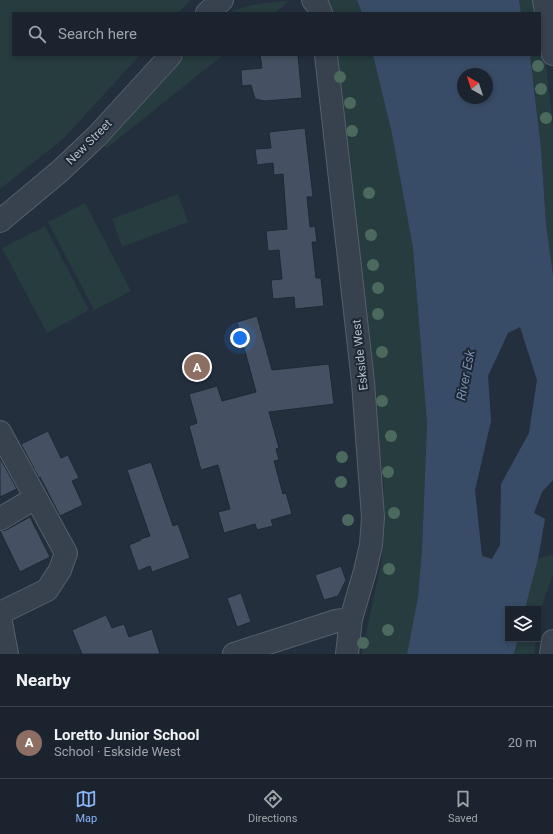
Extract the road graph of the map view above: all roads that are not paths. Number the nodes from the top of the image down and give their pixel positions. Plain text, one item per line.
1 (222, 0) edge
2 (312, 0) edge
3 (544, 0) edge
4 (208, 12) edge
5 (321, 12) edge
6 (553, 54) edge
7 (170, 56) edge
8 (326, 56) edge
9 (0, 221) edge
10 (0, 432) edge
11 (35, 498) junction
12 (0, 520) edge
13 (0, 613) edge
14 (0, 617) edge
15 (351, 619) junction
16 (553, 641) edge
17 (7, 654) edge
18 (234, 654) edge
19 (347, 654) edge
20 (551, 654) edge

1 - 4 street
2 - 5 street
3 - 6 street
7 - 9 street, New Street
8 - 15 street, Eskside West
10 - 11 street
11 - 12 street
11 - 13 street
14 - 17 street
15 - 18 street
15 - 19 street, Eskside West
16 - 20 street

